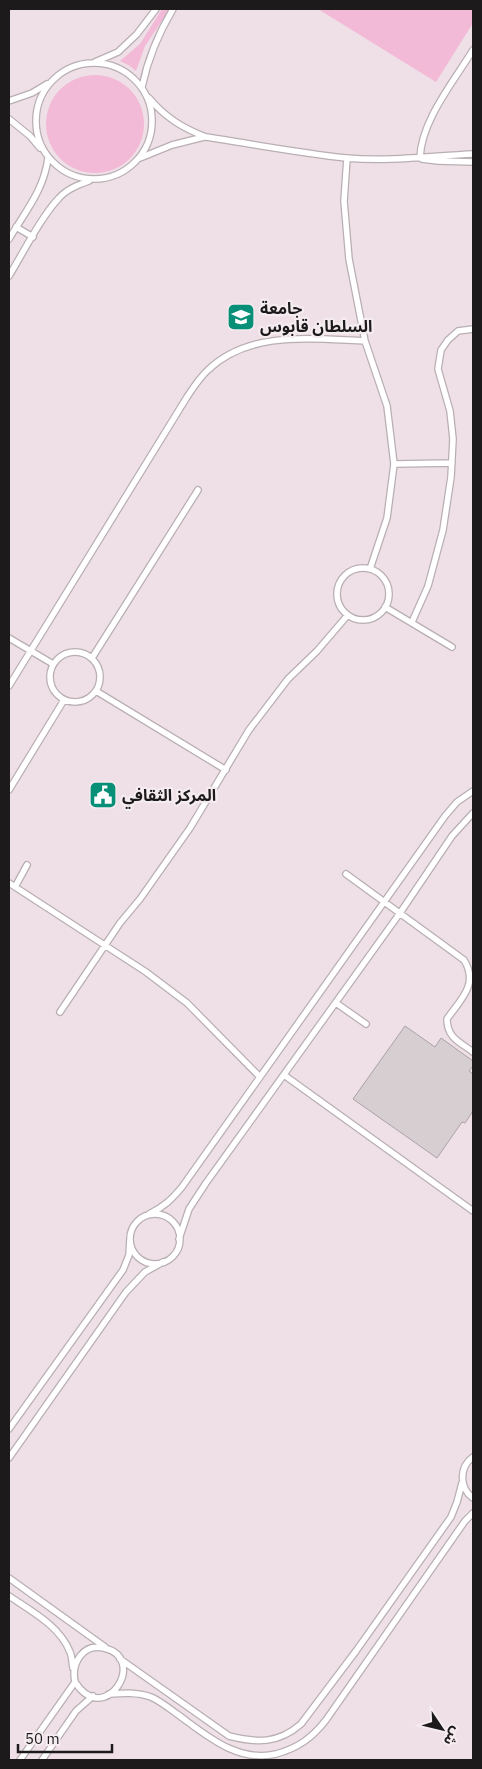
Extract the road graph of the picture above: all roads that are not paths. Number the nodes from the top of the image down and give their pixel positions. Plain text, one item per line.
1 (156, 9) edge
2 (174, 9) edge
3 (473, 50) edge
4 (95, 62) junction
5 (49, 82) junction
6 (142, 87) junction
7 (147, 96) junction
8 (9, 101) edge
9 (9, 119) edge
10 (206, 137) junction
11 (473, 154) edge
12 (46, 156) junction
13 (140, 158) junction
14 (347, 158) junction
15 (420, 158) junction
16 (473, 162) edge
17 (90, 180) junction
18 (16, 227) junction
19 (33, 237) junction
20 (9, 239) edge
21 (9, 276) edge
22 (473, 329) edge
23 (365, 341) junction
24 (452, 462) junction
25 (394, 464) junction
26 (198, 490) dead end
27 (370, 569) junction
28 (385, 607) junction
29 (348, 616) junction
30 (412, 622) junction
31 (9, 638) edge
32 (452, 647) dead end
33 (30, 651) junction
34 (92, 658) junction
35 (53, 664) junction
36 (9, 686) edge
37 (96, 691) junction
38 (64, 700) junction
39 (226, 770) junction
40 (9, 790) edge
41 (473, 791) edge
42 (473, 813) edge
43 (27, 866) dead end
44 (346, 874) dead end
45 (9, 883) edge
46 (15, 887) junction
47 (384, 901) junction
48 (400, 913) junction
49 (106, 946) junction
50 (336, 1003) junction
51 (60, 1012) dead end
52 (366, 1024) dead end
53 (473, 1052) edge
54 (284, 1075) junction
55 (260, 1077) junction
56 (473, 1211) edge
57 (149, 1214) junction
58 (130, 1239) junction
59 (180, 1239) junction
60 (163, 1262) junction
61 (9, 1428) edge
62 (473, 1457) edge
63 (9, 1458) edge
64 (462, 1483) junction
65 (473, 1498) edge
66 (473, 1513) edge
67 (9, 1578) edge
68 (9, 1596) edge
69 (107, 1648) junction
70 (120, 1659) junction
71 (73, 1674) junction
72 (75, 1682) junction
73 (109, 1694) junction
74 (93, 1696) junction
75 (20, 1760) edge
76 (42, 1760) edge

1 - 4 lane
2 - 6 lane
3 - 15 lane
4 - 5 lane
4 - 6 lane
5 - 8 lane
5 - 12 lane
6 - 7 lane
7 - 10 lane
7 - 13 lane
9 - 12 lane
10 - 13 lane
10 - 14 lane
11 - 15 lane
12 - 17 lane
12 - 18 lane
13 - 17 lane
14 - 15 lane
14 - 23 lane
15 - 16 lane
17 - 19 lane
18 - 19 lane
18 - 20 lane
19 - 21 lane
22 - 24 lane
23 - 25 lane
23 - 33 lane
24 - 25 lane
24 - 30 lane
25 - 27 lane
26 - 34 lane
27 - 28 lane
27 - 29 lane
28 - 29 lane
28 - 30 lane
29 - 39 lane
30 - 32 lane
31 - 33 lane
33 - 35 lane
33 - 36 lane
34 - 35 lane
34 - 37 lane
35 - 38 lane
37 - 38 lane
37 - 39 lane
38 - 40 lane
39 - 49 lane
41 - 47 lane
42 - 48 lane
43 - 46 lane
44 - 47 lane
45 - 46 lane
46 - 49 lane
47 - 48 lane
47 - 55 lane
48 - 50 lane
48 - 53 lane
49 - 51 lane
49 - 55 lane
50 - 52 lane
50 - 54 lane
54 - 56 lane
54 - 59 lane
55 - 57 lane
57 - 58 lane
57 - 59 lane
58 - 60 lane
58 - 61 lane
59 - 60 lane
60 - 63 lane
62 - 64 lane
64 - 65 lane
64 - 70 lane
66 - 73 lane
67 - 69 lane
68 - 71 lane
69 - 70 lane
69 - 71 lane
70 - 73 lane
71 - 72 lane
72 - 74 lane
72 - 75 lane
73 - 74 lane
74 - 76 lane

